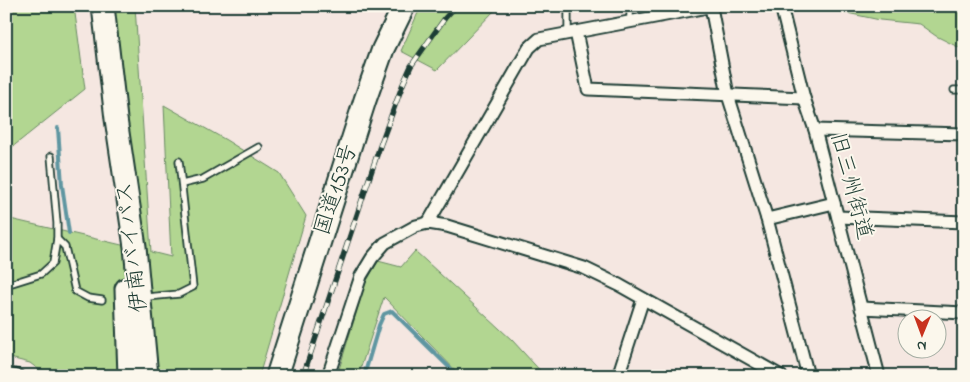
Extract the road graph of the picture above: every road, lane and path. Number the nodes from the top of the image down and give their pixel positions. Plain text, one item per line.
1 (404, 6) edge
2 (568, 6) edge
3 (630, 6) edge
4 (712, 6) edge
5 (781, 6) edge
6 (698, 8) edge
7 (104, 10) edge
8 (630, 22) junction
9 (572, 33) junction
10 (954, 90) dead end
11 (964, 90) edge
12 (728, 95) junction
13 (804, 98) junction
14 (116, 119) junction
15 (815, 130) junction
16 (964, 134) edge
17 (258, 147) dead end
18 (50, 156) dead end
19 (179, 161) dead end
20 (182, 184) junction
21 (834, 203) junction
22 (838, 217) junction
23 (767, 219) junction
24 (964, 222) edge
25 (428, 223) junction
26 (57, 239) junction
27 (6, 285) edge
28 (147, 297) dead end
29 (643, 299) junction
30 (102, 300) dead end
31 (861, 308) junction
32 (964, 313) edge
33 (6, 373) edge
34 (18, 376) edge
35 (129, 376) edge
36 (147, 376) edge
37 (277, 376) edge
38 (328, 376) edge
39 (618, 376) edge
40 (782, 376) edge
41 (808, 376) edge
42 (879, 376) edge

1 - 37 highway, 国道153号
2 - 9 lane
3 - 8 lane
4 - 6 street
4 - 12 street
5 - 13 street, 旧三州街道
6 - 8 street
7 - 14 highway, 伊南バイパス
8 - 9 street
9 - 12 street
9 - 25 street
10 - 11 lane
12 - 13 street
12 - 23 street
13 - 15 street, 旧三州街道
14 - 35 highway, 伊南バイパス
14 - 36 highway, 伊南バイパス
15 - 16 street
15 - 21 street, 旧三州街道
17 - 20 lane
18 - 26 lane
19 - 20 lane
20 - 28 lane
21 - 22 street, 旧三州街道
21 - 23 street
22 - 24 street
22 - 31 street, 旧三州街道
23 - 41 street
25 - 29 street
25 - 38 street
26 - 27 lane
26 - 30 lane
29 - 39 street
29 - 40 street
31 - 32 street
31 - 42 street, 旧三州街道
33 - 34 street

